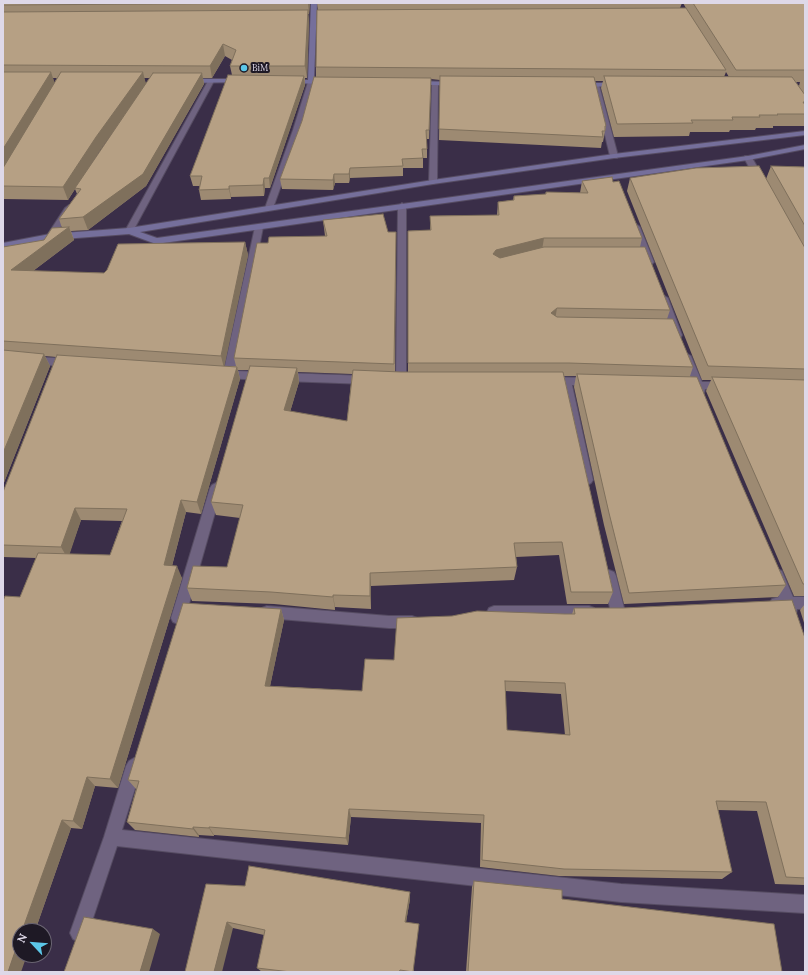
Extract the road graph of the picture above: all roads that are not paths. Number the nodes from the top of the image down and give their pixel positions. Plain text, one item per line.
1 (314, 3) edge
2 (320, 17) edge
3 (304, 18) edge
4 (312, 18) junction
5 (182, 81) edge
6 (210, 81) junction
7 (249, 81) edge
8 (280, 82) edge
9 (311, 82) junction
10 (334, 82) edge
11 (404, 83) edge
12 (435, 84) junction
13 (466, 84) edge
14 (573, 85) edge
15 (596, 85) junction
16 (628, 85) edge
17 (805, 134) edge
18 (805, 148) edge
19 (614, 156) junction
20 (748, 158) junction
21 (432, 182) junction
22 (763, 185) edge
23 (71, 204) edge
24 (402, 206) junction
25 (270, 208) junction
26 (633, 219) edge
27 (259, 227) junction
28 (129, 231) junction
29 (50, 237) junction
30 (3, 246) edge
31 (652, 269) edge
32 (660, 291) edge
33 (3, 358) edge
34 (81, 364) edge
35 (213, 373) edge
36 (228, 374) junction
37 (248, 375) junction
38 (378, 380) edge
39 (401, 381) edge
40 (534, 381) edge
41 (566, 381) junction
42 (599, 382) edge
43 (675, 384) edge
44 (698, 385) junction
45 (736, 386) edge
46 (243, 390) edge
47 (704, 400) edge
48 (220, 472) edge
49 (590, 494) edge
50 (606, 561) edge
51 (773, 567) edge
52 (789, 603) junction
53 (805, 603) edge
54 (766, 604) edge
55 (182, 607) junction
56 (197, 608) edge
57 (251, 611) edge
58 (634, 611) edge
59 (618, 612) junction
60 (480, 614) edge
61 (793, 617) edge
62 (422, 621) edge
63 (175, 629) edge
64 (137, 756) edge
65 (112, 837) junction
66 (805, 904) edge
67 (73, 950) edge

1 - 4 street
2 - 4 street
3 - 4 street
4 - 9 street
5 - 6 street
6 - 7 street
6 - 28 street
8 - 9 street
9 - 10 street
9 - 25 street
11 - 12 street
12 - 13 street
12 - 21 street
14 - 15 street
15 - 16 street
15 - 19 street
17 - 19 street
18 - 20 street
19 - 21 street
20 - 22 street
20 - 24 street
21 - 25 street
23 - 29 street
24 - 27 street
24 - 39 street
25 - 28 street
26 - 31 street
27 - 28 street
27 - 36 street
28 - 29 street
29 - 30 street
32 - 44 street
33 - 34 street
35 - 36 street
36 - 37 street
37 - 38 street
37 - 46 street
40 - 41 street
41 - 42 street
41 - 49 street
43 - 44 street
44 - 45 street
44 - 47 street
48 - 55 street
50 - 59 street
51 - 52 street
52 - 53 street
52 - 54 street
52 - 61 street
55 - 56 street
55 - 63 street
57 - 62 street
58 - 59 street
59 - 60 street
64 - 65 street
65 - 66 street
65 - 67 street

